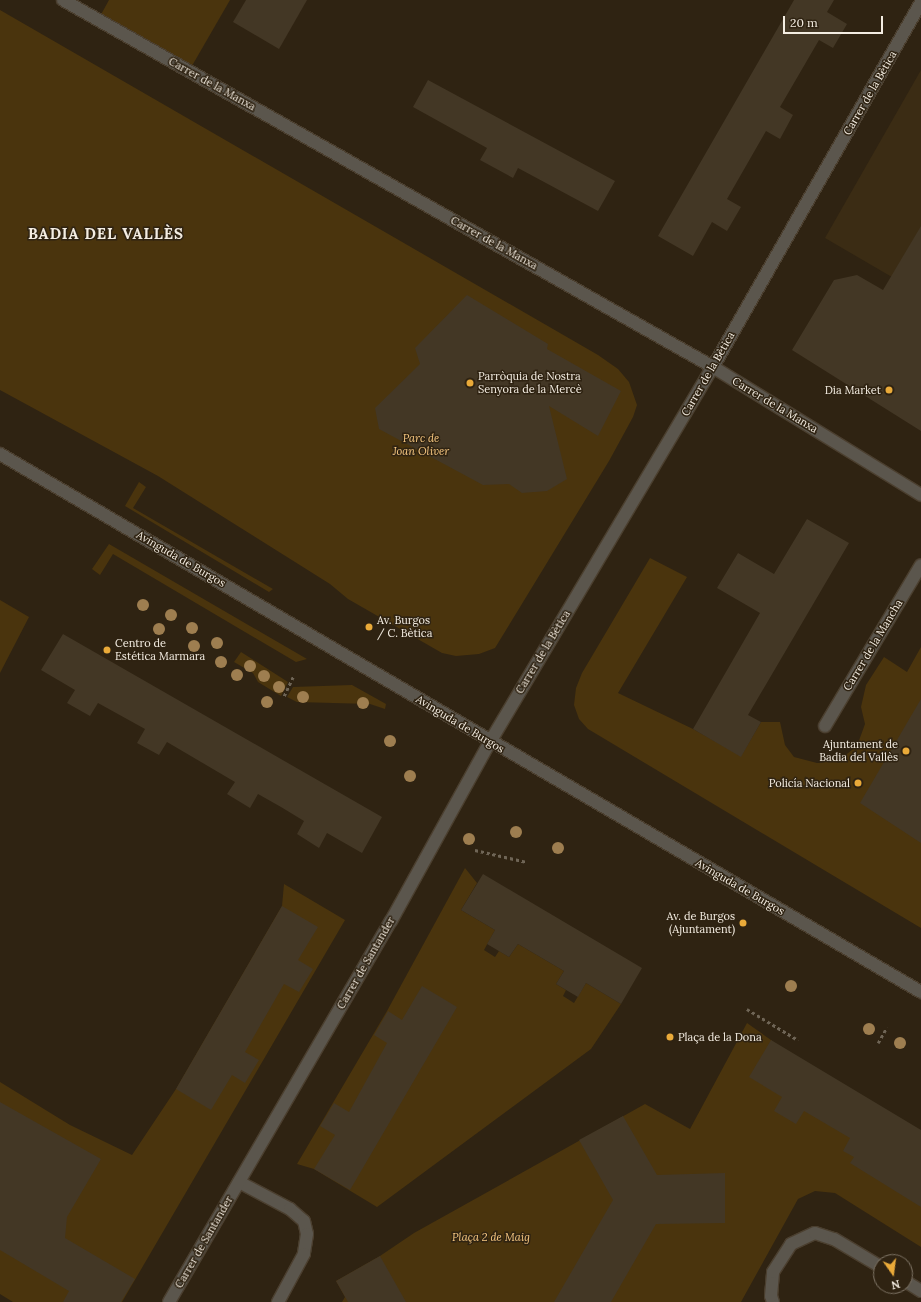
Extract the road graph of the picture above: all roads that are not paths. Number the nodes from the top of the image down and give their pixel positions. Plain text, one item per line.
1 (63, 0) edge
2 (921, 2) edge
3 (713, 367) junction
4 (0, 454) edge
5 (921, 495) edge
6 (921, 565) edge
7 (825, 726) dead end
8 (490, 742) junction
9 (921, 992) edge
10 (239, 1182) junction
11 (873, 1262) edge
12 (169, 1302) edge
13 (278, 1302) edge
14 (773, 1302) edge

1 - 3 street, Carrer de la Manxa
2 - 3 street, Carrer de la Bètica
3 - 5 street, Carrer de la Manxa
3 - 8 street, Carrer de la Bètica
4 - 8 street, Avinguda de Burgos
6 - 7 street, Carrer de la Mancha
8 - 9 street, Avinguda de Burgos
8 - 10 street, Carrer de Santander
10 - 12 street, Carrer de Santander
10 - 13 street
11 - 14 street

